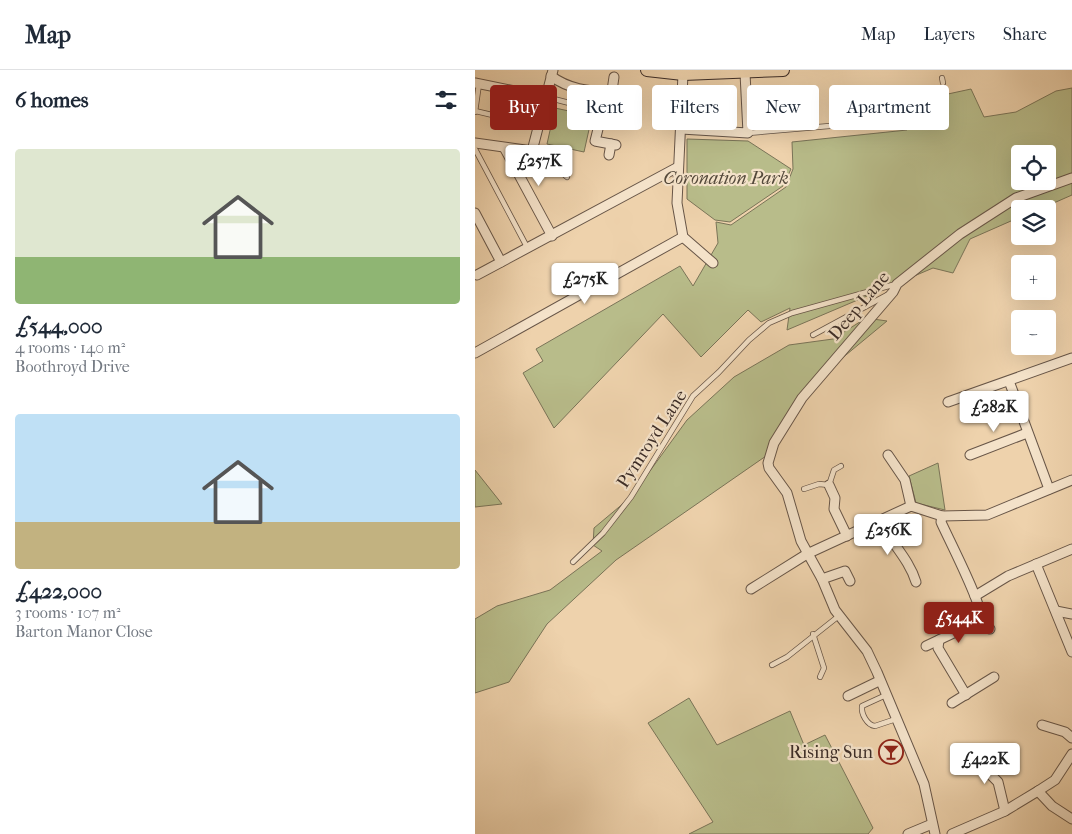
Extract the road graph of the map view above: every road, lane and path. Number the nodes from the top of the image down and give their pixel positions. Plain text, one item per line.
1 (647, 70) edge
2 (783, 70) edge
3 (550, 72) edge
4 (746, 72) edge
5 (683, 74) junction
6 (614, 77) dead end
7 (477, 83) edge
8 (547, 85) edge
9 (567, 85) edge
10 (613, 85) edge
11 (683, 85) edge
12 (490, 86) edge
13 (475, 112) edge
14 (490, 115) edge
15 (829, 126) edge
16 (538, 130) edge
17 (598, 130) edge
18 (681, 130) edge
19 (698, 130) edge
20 (749, 133) junction
21 (475, 143) edge
22 (475, 149) edge
23 (505, 149) junction
24 (534, 149) junction
25 (609, 156) dead end
26 (678, 167) junction
27 (567, 177) dead end
28 (1072, 178) edge
29 (475, 213) edge
30 (552, 236) junction
31 (683, 237) junction
32 (528, 248) junction
33 (501, 262) junction
34 (713, 263) dead end
35 (477, 276) dead end
36 (895, 288) junction
37 (813, 336) dead end
38 (475, 353) edge
39 (1071, 362) edge
40 (1009, 381) junction
41 (947, 402) dead end
42 (1027, 433) junction
43 (888, 455) dead end
44 (970, 455) dead end
45 (841, 466) dead end
46 (1072, 480) edge
47 (829, 484) junction
48 (804, 489) dead end
49 (1049, 489) junction
50 (911, 506) junction
51 (942, 516) junction
52 (880, 521) junction
53 (847, 536) junction
54 (1072, 549) edge
55 (807, 554) junction
56 (573, 562) dead end
57 (1036, 564) junction
58 (822, 579) junction
59 (850, 581) dead end
60 (916, 582) dead end
61 (751, 589) dead end
62 (975, 596) junction
63 (1056, 611) junction
64 (1072, 614) edge
65 (840, 616) junction
66 (981, 620) junction
67 (990, 629) dead end
68 (813, 634) junction
69 (939, 640) junction
70 (926, 646) dead end
71 (1072, 652) edge
72 (773, 665) dead end
73 (820, 677) dead end
74 (994, 677) dead end
75 (879, 681) junction
76 (886, 695) junction
77 (966, 695) junction
78 (848, 696) dead end
79 (952, 703) dead end
80 (897, 718) junction
81 (1042, 724) dead end
82 (1072, 738) edge
83 (1072, 754) edge
84 (981, 755) dead end
85 (1038, 791) junction
86 (1005, 811) junction
87 (1072, 819) edge
88 (932, 824) junction
89 (908, 834) edge
90 (935, 834) edge
91 (951, 834) edge

1 - 5 main road
2 - 4 main road
3 - 8 street
3 - 9 street
4 - 5 main road
4 - 20 street
5 - 11 street
6 - 10 street
7 - 12 street
7 - 13 lane
13 - 14 lane
15 - 20 lane
16 - 24 street
17 - 25 street
18 - 26 street
19 - 20 street
21 - 23 street
22 - 32 lane
23 - 24 street
23 - 30 street
24 - 27 lane
26 - 30 street
26 - 31 street
28 - 36 street, Deep Lane
29 - 33 street
30 - 32 street
31 - 34 street
31 - 38 street
32 - 33 street
33 - 35 street
36 - 37 lane
36 - 55 street, Deep Lane
36 - 56 lane, Pymroyd Lane
39 - 40 street
40 - 41 street
40 - 42 street
42 - 44 street
42 - 49 street
43 - 50 street
45 - 47 lane
46 - 49 street
47 - 48 lane
47 - 53 street
49 - 51 street
50 - 51 street
50 - 52 street
51 - 62 street
52 - 53 street
52 - 60 street
53 - 55 street
54 - 57 street
55 - 58 street
55 - 61 street
57 - 62 street
57 - 63 street
58 - 59 street
58 - 65 street
62 - 66 street
63 - 64 street
63 - 71 street
65 - 68 lane
65 - 75 street
66 - 67 street
66 - 69 street
68 - 72 lane
68 - 73 lane
69 - 70 street
69 - 77 street
74 - 77 street
75 - 76 street
75 - 78 street
76 - 80 street
76 - 80 lane
77 - 79 street
80 - 88 street
81 - 82 street
83 - 85 street
84 - 86 street
85 - 86 street
85 - 87 street
86 - 91 street
88 - 89 street
88 - 90 street

